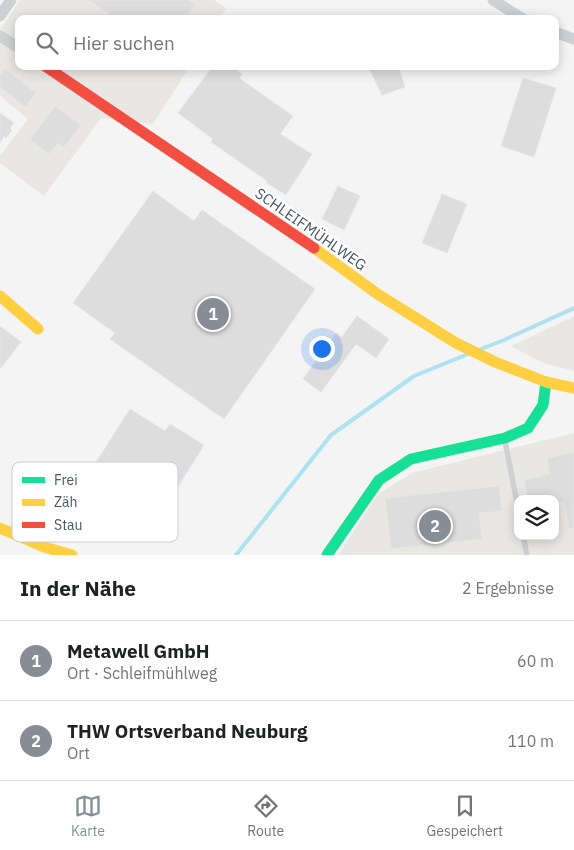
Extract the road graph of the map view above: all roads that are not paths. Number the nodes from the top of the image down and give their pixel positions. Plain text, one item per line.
1 (11, 0) edge
2 (493, 0) edge
3 (517, 15) edge
4 (0, 16) edge
5 (559, 33) edge
6 (0, 36) edge
7 (574, 39) edge
8 (15, 45) edge
9 (51, 70) edge
10 (0, 296) edge
11 (38, 329) dead end
12 (546, 382) junction
13 (574, 388) edge
14 (505, 438) junction
15 (516, 495) edge
16 (0, 528) edge
17 (12, 533) edge
18 (524, 540) edge
19 (32, 542) edge
20 (72, 555) edge
21 (327, 555) edge
22 (527, 555) edge

1 - 4 street
2 - 3 street
5 - 7 street
6 - 8 street
9 - 12 street, SCHLEIFMÜHLWEG
10 - 11 street
12 - 13 street, SCHLEIFMÜHLWEG
12 - 14 street
14 - 15 lane
14 - 21 street
16 - 17 street
18 - 22 lane
19 - 20 street

